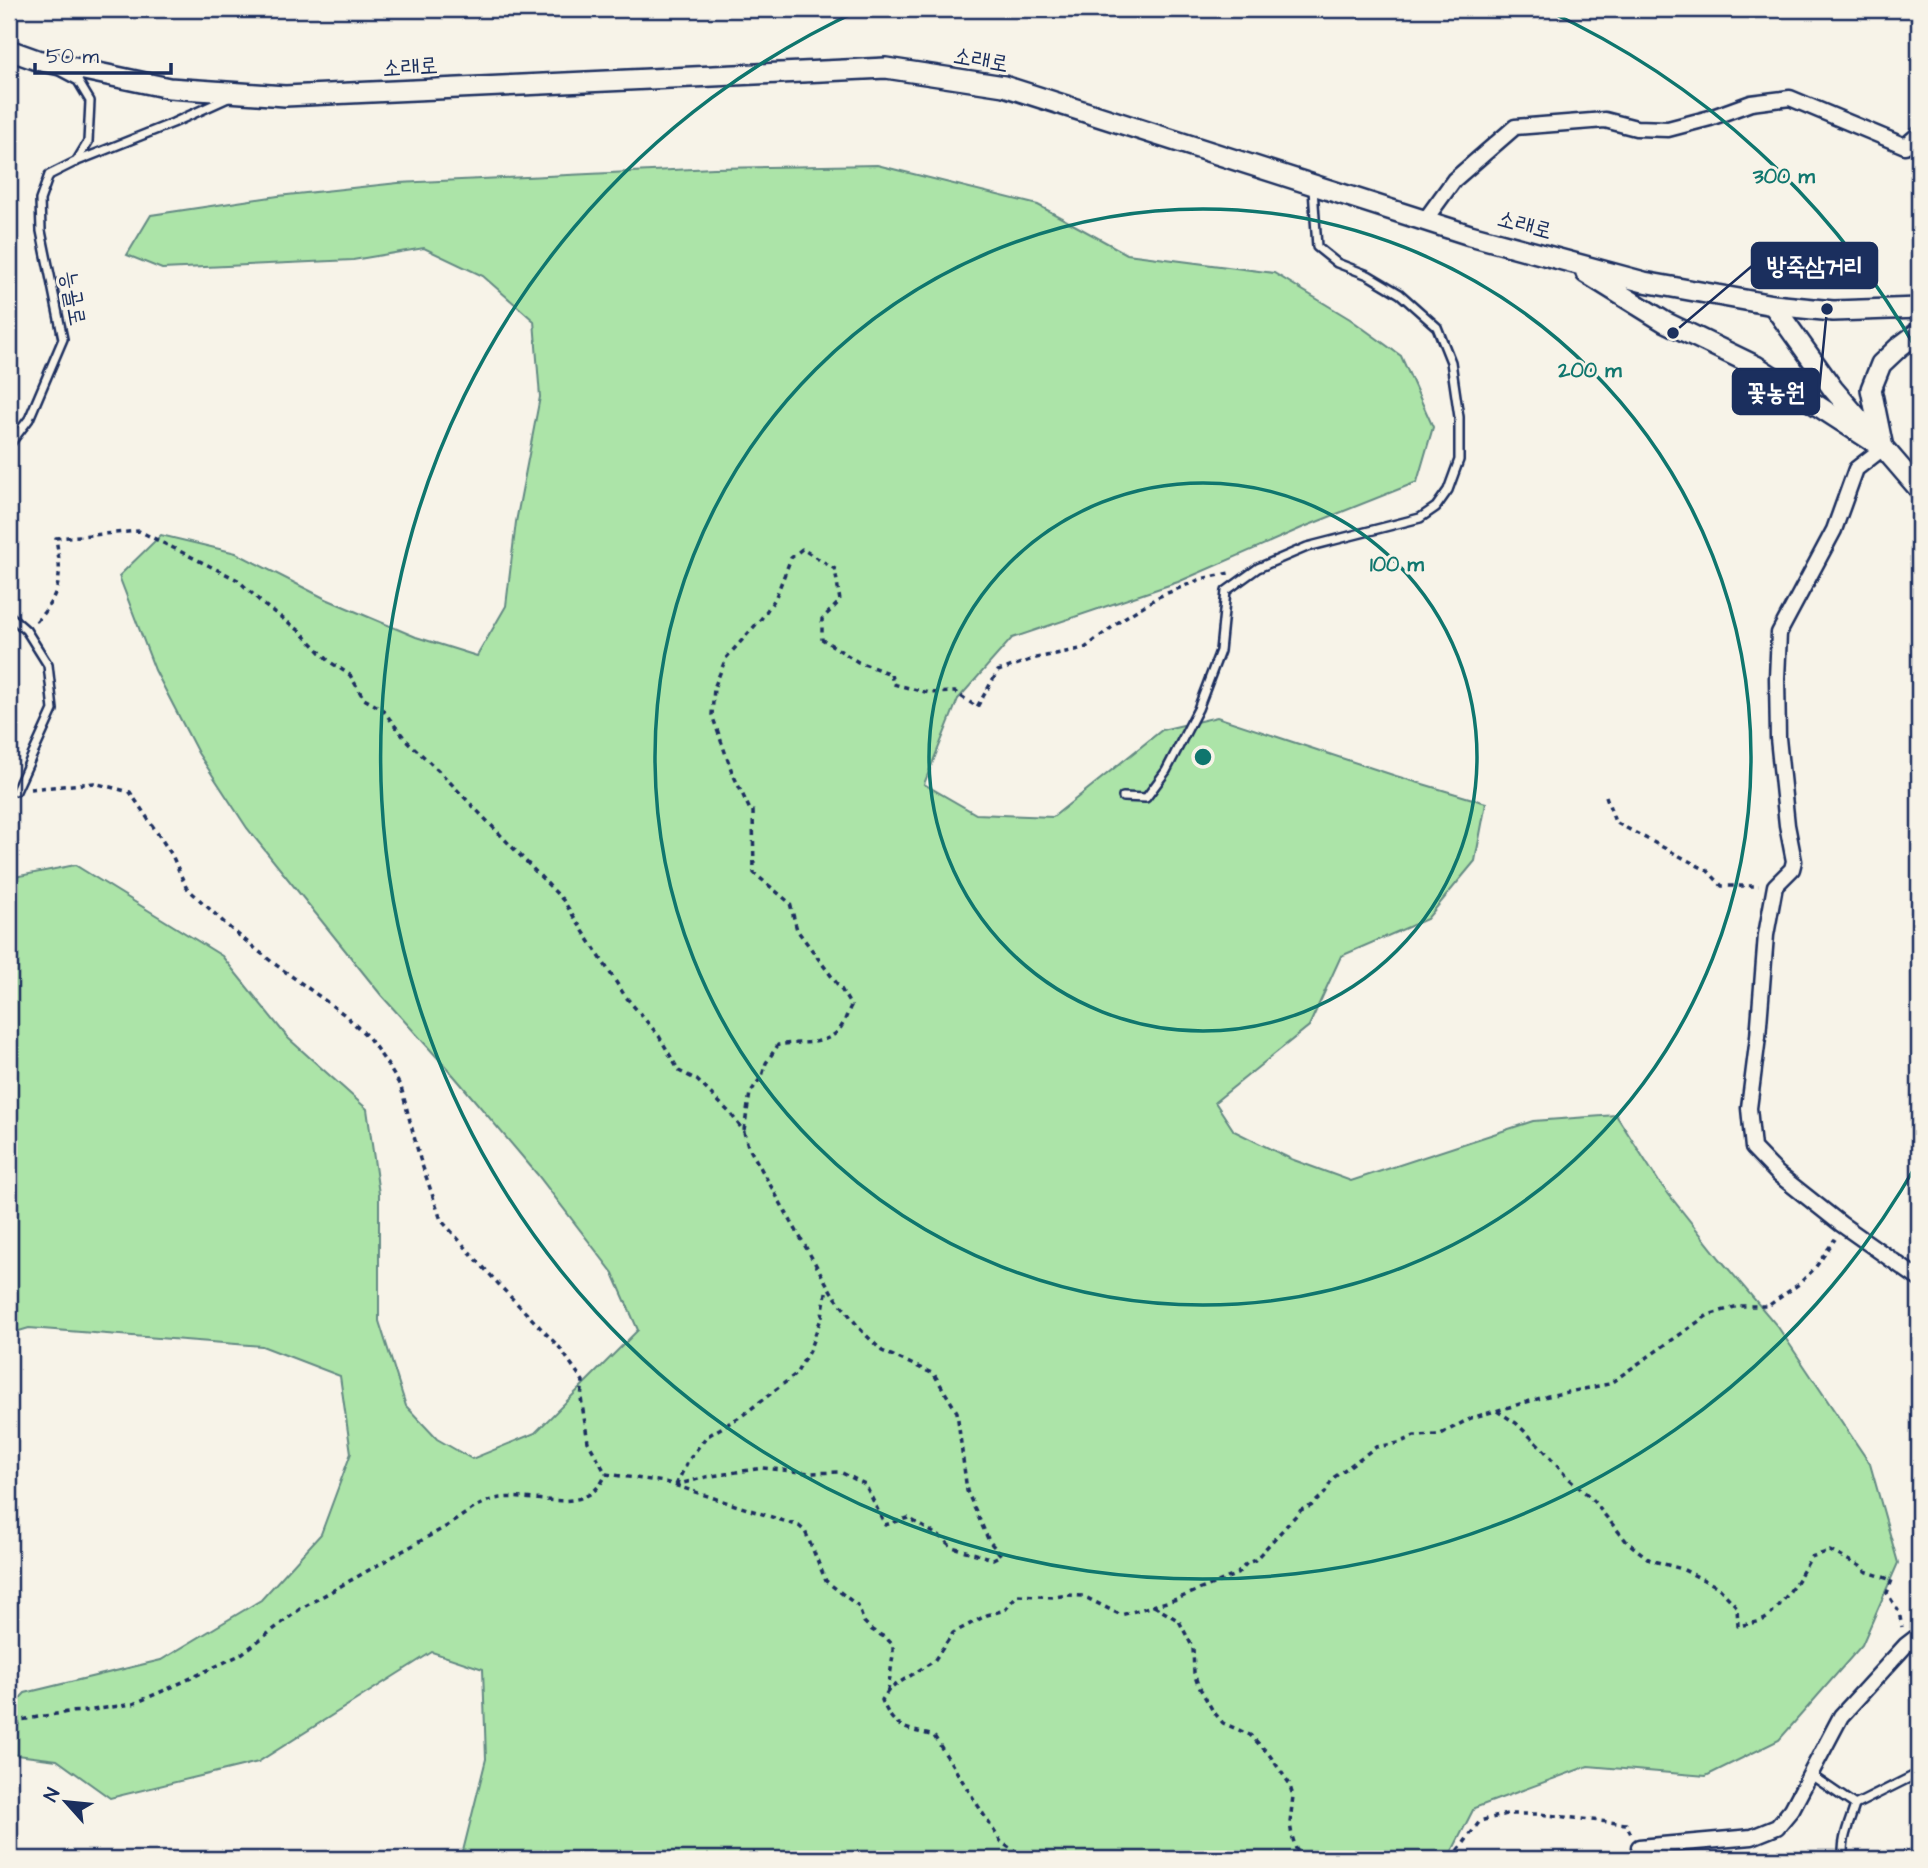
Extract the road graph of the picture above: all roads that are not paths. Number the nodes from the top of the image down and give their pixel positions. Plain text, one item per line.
1 (9, 50) edge
2 (37, 60) junction
3 (239, 93) junction
4 (1919, 134) edge
5 (75, 162) junction
6 (1312, 184) junction
7 (1425, 220) junction
8 (1566, 261) junction
9 (1773, 305) junction
10 (1919, 307) edge
11 (1919, 332) edge
12 (9, 445) edge
13 (1883, 448) junction
14 (1919, 489) edge
15 (9, 615) edge
16 (16, 791) road end
17 (1123, 797) dead end
18 (1919, 1279) edge
19 (1919, 1635) edge
20 (1919, 1773) edge
21 (1810, 1774) junction
22 (1856, 1805) junction
23 (1639, 1847) road end
24 (1844, 1859) edge

1 - 2 main road, 소래로
2 - 3 main road, 소래로
2 - 5 lane
3 - 5 lane, 능골로
3 - 6 main road, 소래로
4 - 7 street
5 - 12 lane, 능골로
6 - 7 main road, 소래로
6 - 17 lane
7 - 8 main road, 소래로
8 - 9 main road, 소래로
8 - 13 main road
9 - 10 main road, 소래로
9 - 13 main road
11 - 13 main road
13 - 14 main road
13 - 18 street
15 - 16 lane
19 - 21 street
20 - 22 lane
21 - 22 lane
21 - 23 street
22 - 24 lane

